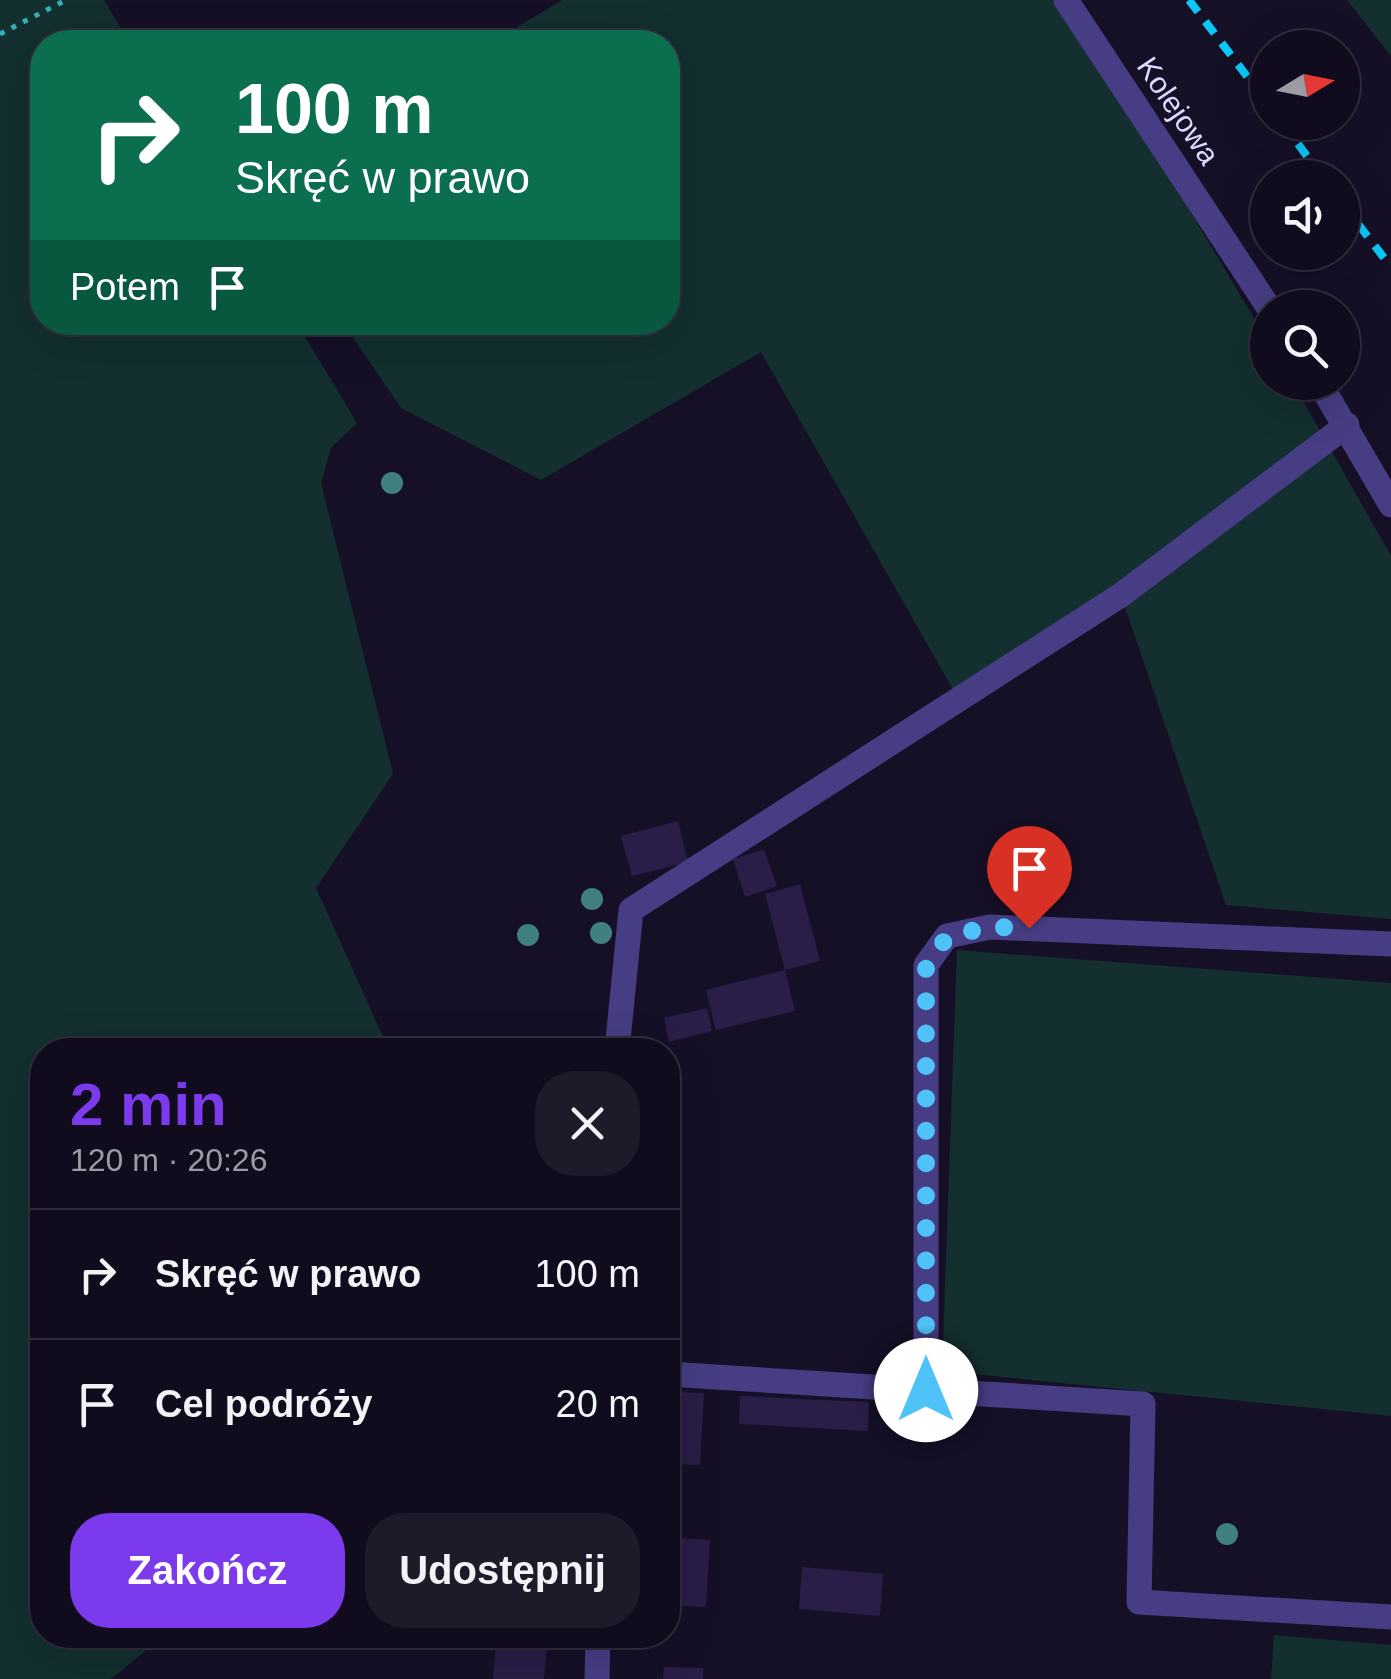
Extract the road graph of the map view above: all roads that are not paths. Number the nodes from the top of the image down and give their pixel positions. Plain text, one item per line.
1 (1066, 0) edge
2 (1257, 290) edge
3 (1331, 400) edge
4 (1346, 424) junction
5 (1391, 505) edge
6 (1391, 944) edge
7 (619, 1038) edge
8 (680, 1375) edge
9 (926, 1390) junction
10 (1391, 1616) edge
11 (598, 1648) edge
12 (597, 1679) edge

1 - 2 street, Kolejowa
3 - 4 street
4 - 5 street
4 - 7 street
6 - 9 street
8 - 9 street
9 - 10 street
11 - 12 street

